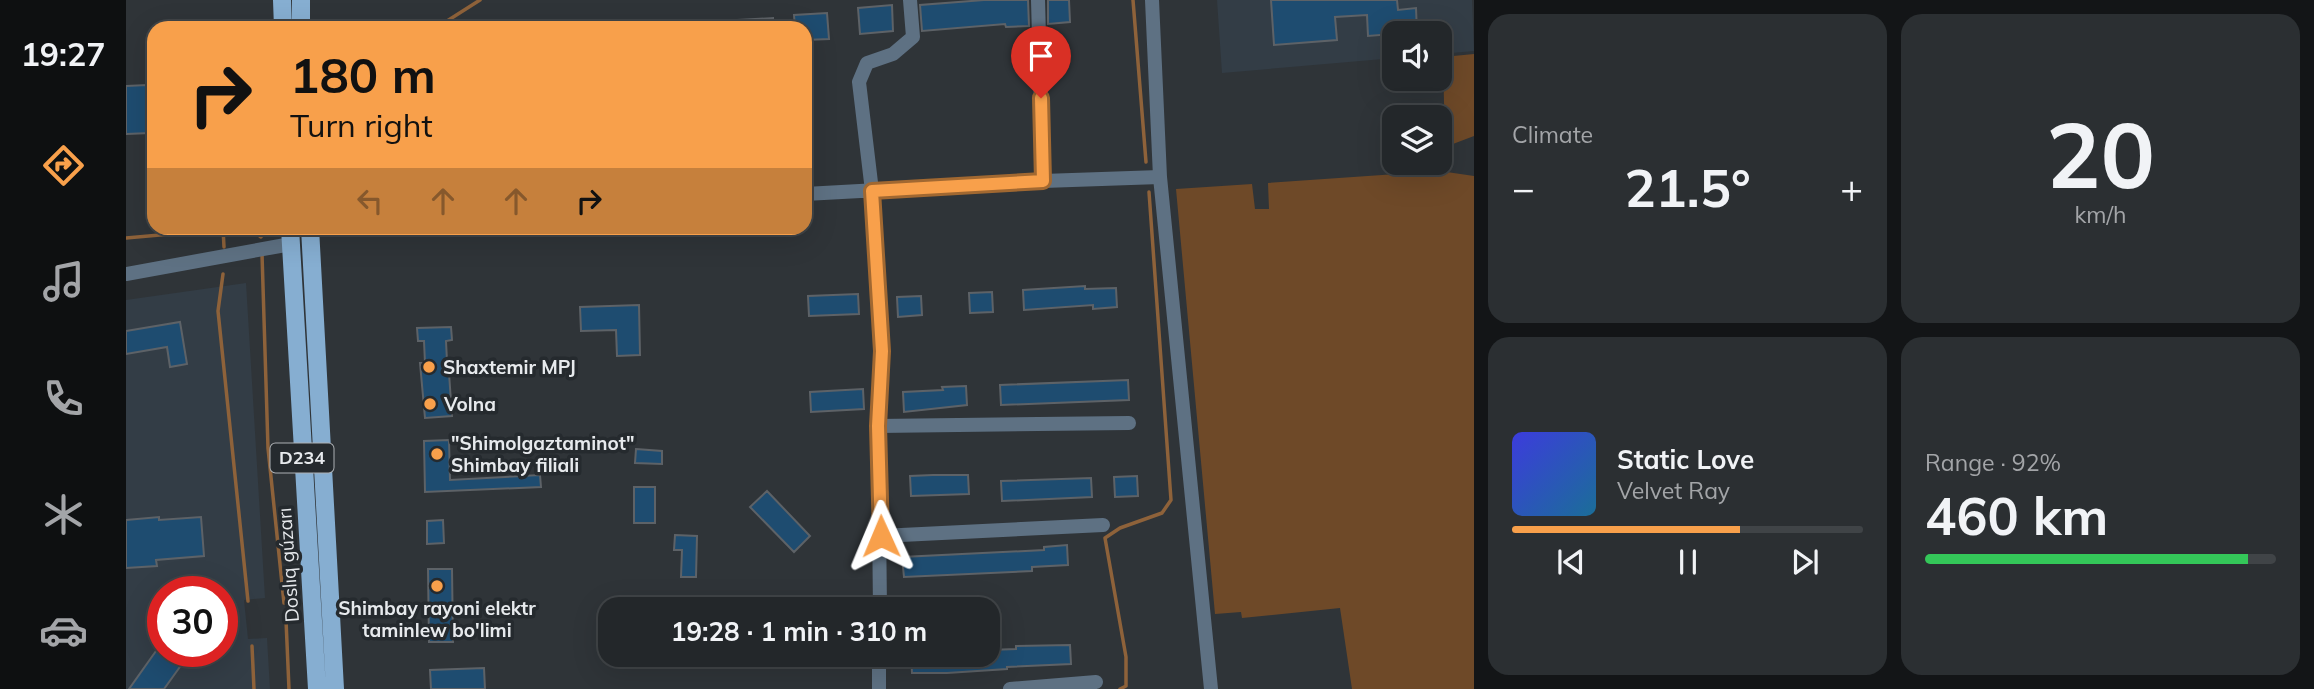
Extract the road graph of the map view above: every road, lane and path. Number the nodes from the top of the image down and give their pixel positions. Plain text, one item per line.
1 (282, 0) edge
2 (301, 0) edge
3 (910, 0) edge
4 (1038, 0) edge
5 (1152, 0) edge
6 (283, 21) edge
7 (302, 21) edge
8 (1160, 177) junction
9 (1043, 181) junction
10 (872, 191) junction
11 (812, 194) edge
12 (310, 235) edge
13 (291, 236) edge
14 (126, 274) edge
15 (1129, 424) dead end
16 (878, 426) junction
17 (1103, 525) dead end
18 (881, 536) junction
19 (880, 597) edge
20 (879, 667) edge
21 (1096, 682) dead end
22 (317, 689) edge
23 (335, 689) edge
24 (879, 689) edge
25 (1010, 689) edge
26 (1211, 689) edge

1 - 6 main road
2 - 7 main road
3 - 10 street
4 - 9 street
5 - 8 street
8 - 9 street
8 - 26 street
9 - 10 street
10 - 11 street
10 - 16 street
12 - 23 main road, Doslıq gúzarı / D234
13 - 14 street
13 - 22 main road, Doslıq gúzarı / D234
15 - 16 street
16 - 18 street
17 - 18 street
18 - 19 street
20 - 24 street
21 - 25 street

